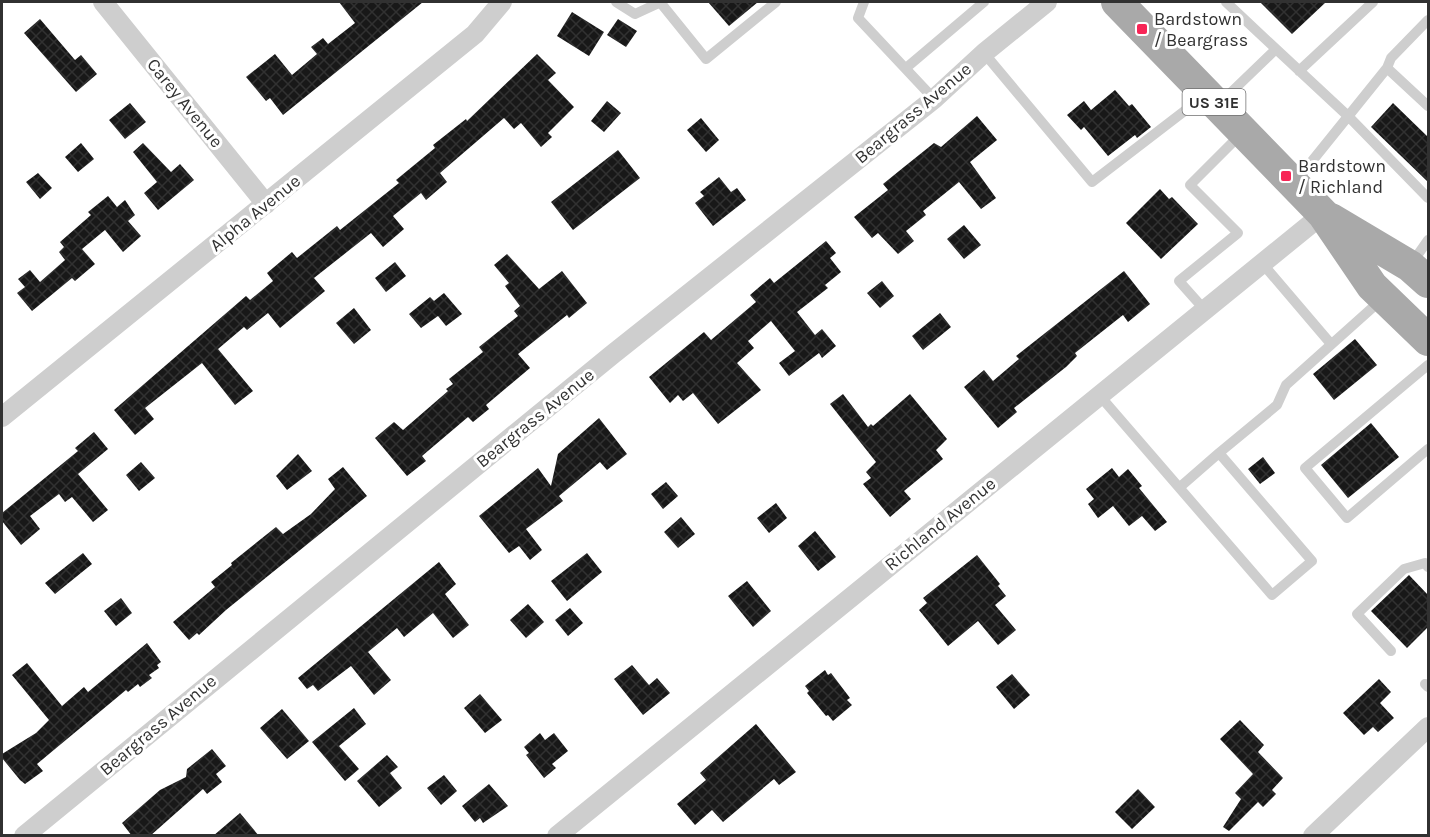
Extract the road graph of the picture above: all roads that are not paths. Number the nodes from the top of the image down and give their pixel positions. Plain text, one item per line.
1 (103, 2) edge
2 (502, 2) edge
3 (616, 2) edge
4 (661, 2) edge
5 (776, 2) edge
6 (864, 2) edge
7 (982, 2) edge
8 (1047, 2) edge
9 (1117, 2) edge
10 (1226, 2) edge
11 (1373, 2) edge
12 (1428, 20) edge
13 (1275, 49) junction
14 (984, 53) junction
15 (906, 68) junction
16 (1387, 68) junction
17 (1299, 71) junction
18 (934, 99) junction
19 (1212, 100) junction
20 (1428, 106) edge
21 (1349, 117) junction
22 (1243, 132) junction
23 (1294, 184) junction
24 (1428, 198) edge
25 (266, 204) junction
26 (1323, 214) junction
27 (1428, 240) edge
28 (1262, 263) junction
29 (1419, 274) edge
30 (1384, 298) junction
31 (1203, 308) junction
32 (1331, 344) junction
33 (1427, 347) edge
34 (1100, 396) junction
35 (2, 417) edge
36 (1428, 449) edge
37 (1219, 453) junction
38 (1180, 487) junction
39 (1428, 567) edge
40 (1391, 651) dead end
41 (1428, 727) edge
42 (24, 836) edge
43 (557, 836) edge
44 (1313, 836) edge

1 - 25 street, Carey Avenue
2 - 25 street, Alpha Avenue
3 - 4 lane
4 - 5 lane
6 - 15 lane
7 - 15 lane
8 - 14 street, Beargrass Avenue
9 - 19 main road, US 31E
10 - 13 lane
11 - 17 lane
12 - 16 lane
13 - 17 lane
13 - 19 lane
14 - 18 street, Beargrass Avenue
14 - 19 lane
15 - 18 lane
16 - 20 lane
16 - 21 lane
17 - 21 lane
18 - 42 street, Beargrass Avenue
19 - 22 main road, US 31E
21 - 23 lane
21 - 24 lane
22 - 23 main road, US 31E
22 - 31 lane
23 - 26 main road, US 31E
25 - 35 street, Alpha Avenue
26 - 28 street, Richland Avenue
26 - 29 main road, US 31E
26 - 30 main road, US 31E
27 - 29 lane
28 - 31 street, Richland Avenue
28 - 32 lane
29 - 30 main road
30 - 32 lane
30 - 33 main road, US 31E
31 - 34 street, Richland Avenue
32 - 37 lane
33 - 36 lane
34 - 38 lane
34 - 43 street, Richland Avenue
37 - 38 lane
37 - 38 lane
39 - 40 lane
41 - 44 street

